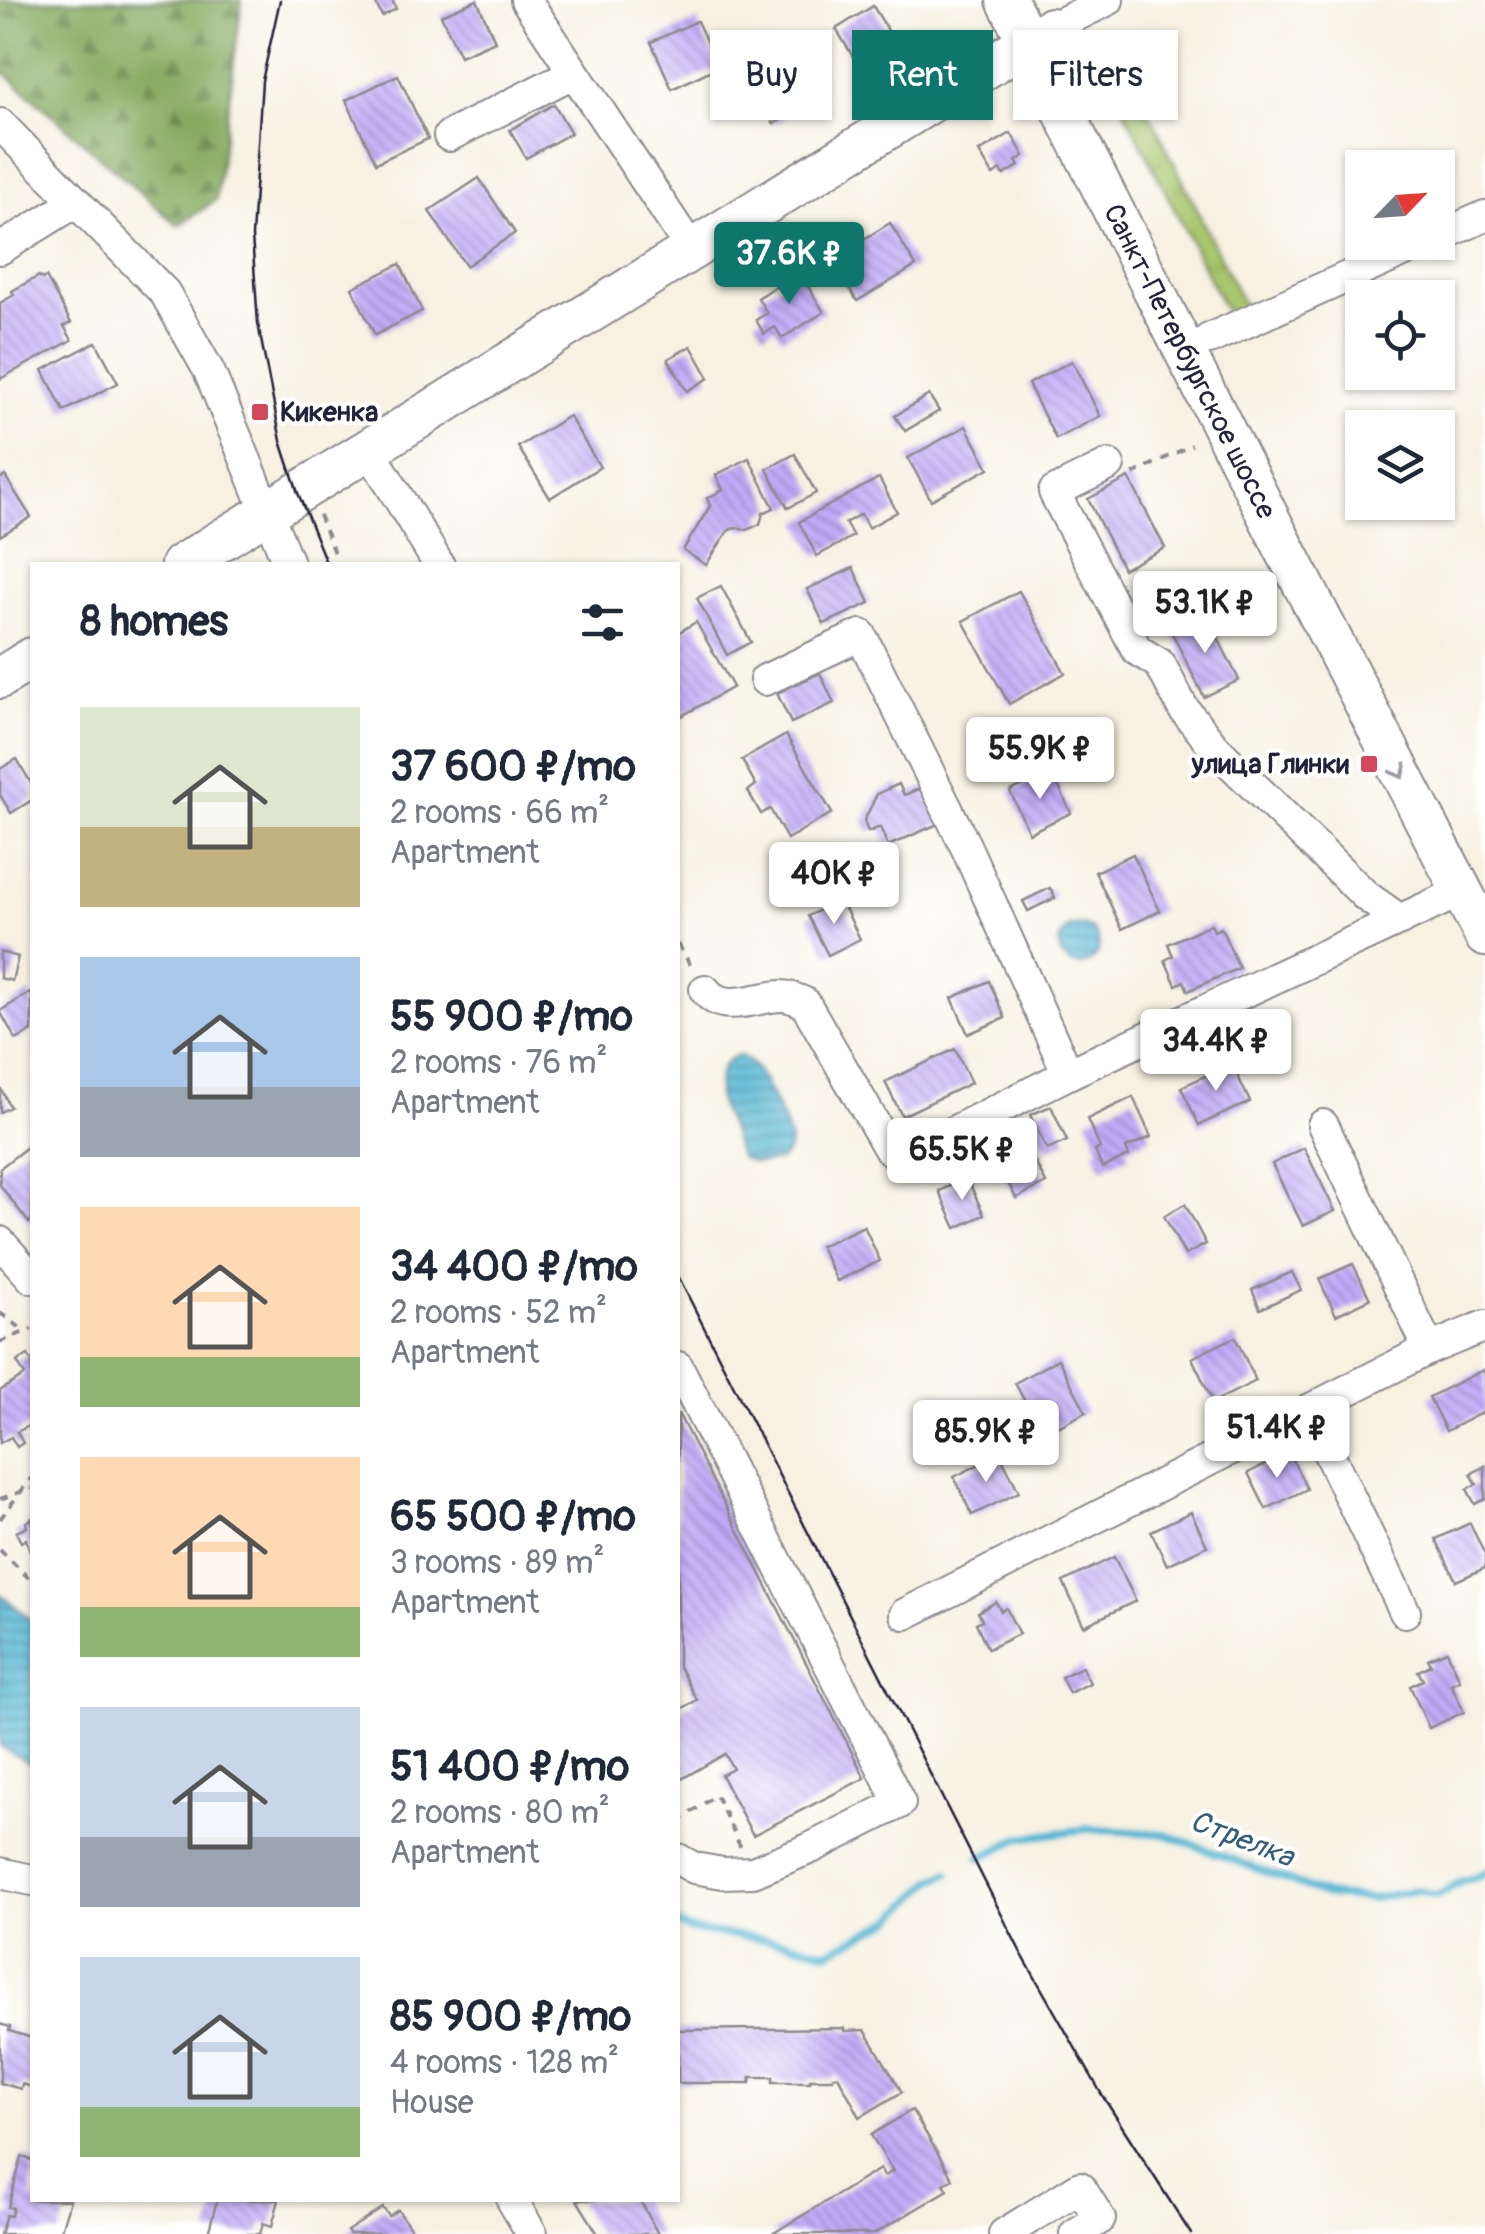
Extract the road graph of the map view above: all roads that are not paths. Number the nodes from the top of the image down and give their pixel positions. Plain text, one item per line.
1 (526, 0) edge
2 (1007, 0) edge
3 (1108, 0) edge
4 (1038, 23) edge
5 (573, 73) junction
6 (0, 124) edge
7 (450, 136) dead end
8 (76, 202) junction
9 (1485, 216) edge
10 (1455, 229) edge
11 (0, 249) edge
12 (691, 249) junction
13 (1385, 260) edge
14 (1209, 339) junction
15 (369, 449) junction
16 (1109, 465) dead end
17 (266, 512) junction
18 (186, 562) edge
19 (288, 562) edge
20 (437, 562) edge
21 (30, 659) edge
22 (0, 678) edge
23 (765, 680) dead end
24 (1474, 884) edge
25 (1400, 920) junction
26 (1485, 936) edge
27 (706, 990) dead end
28 (1068, 1074) junction
29 (1323, 1124) dead end
30 (0, 1242) edge
31 (30, 1276) edge
32 (1485, 1326) edge
33 (1430, 1349) junction
34 (680, 1370) edge
35 (1308, 1410) junction
36 (1404, 1612) dead end
37 (905, 1614) dead end
38 (680, 1860) edge
39 (0, 1873) edge
40 (30, 1880) edge
41 (513, 2202) edge
42 (532, 2234) edge
43 (1004, 2234) edge
44 (1075, 2234) edge

1 - 5 street
2 - 4 main road, Санкт-Петербургское шоссе
3 - 4 street
4 - 12 main road
4 - 14 main road, Санкт-Петербургское шоссе
4 -> 24 main road, Санкт-Петербургское шоссе
5 - 7 street
5 - 12 street
6 - 8 street
8 - 11 street
8 - 17 street
9 - 10 street
12 - 15 main road
13 - 14 street
14 - 24 main road, Санкт-Петербургское шоссе
15 - 17 main road
15 - 20 street
16 - 25 street
17 - 18 main road
17 - 19 street
21 - 22 main road
23 - 28 street
24 - 25 street
24 - 26 main road, Санкт-Петербургское шоссе
25 - 28 street
27 - 28 street
29 - 33 street
30 - 31 street
32 - 33 street
33 - 35 street
34 - 38 street
35 - 36 street
35 - 37 street
39 - 40 street
41 - 42 street
43 - 44 street

